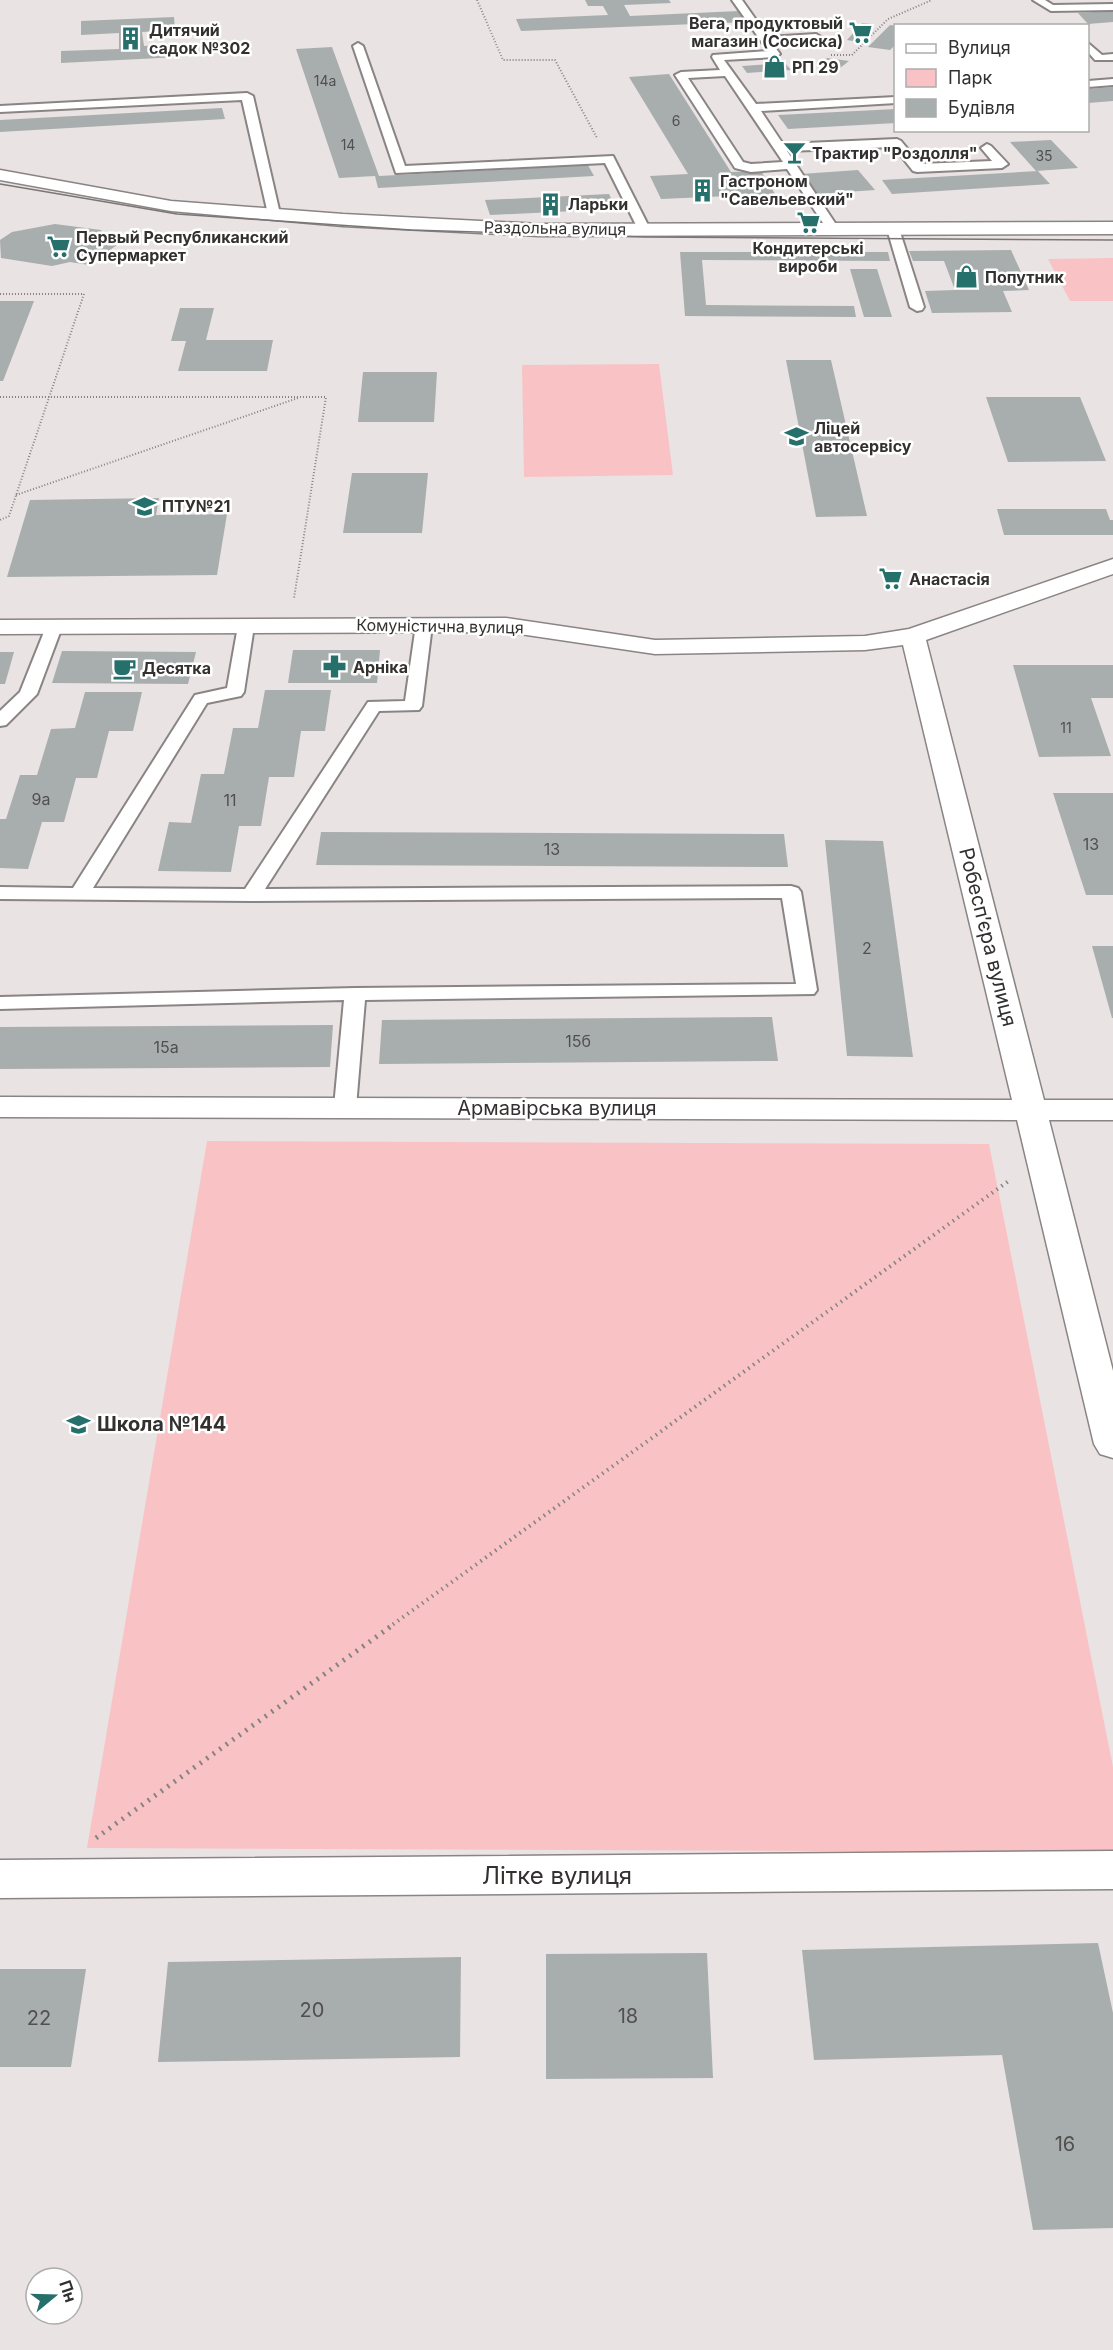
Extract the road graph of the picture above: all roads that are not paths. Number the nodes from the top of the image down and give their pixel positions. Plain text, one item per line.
1 (737, 0) edge
2 (1038, 0) edge
3 (1113, 7) edge
4 (1051, 8) junction
5 (1062, 20) dead end
6 (816, 38) dead end
7 (765, 40) junction
8 (358, 46) dead end
9 (1089, 47) edge
10 (1113, 57) edge
11 (728, 73) junction
12 (1113, 82) edge
13 (1089, 84) edge
14 (894, 100) edge
15 (753, 108) junction
16 (0, 109) edge
17 (779, 148) junction
18 (987, 148) dead end
19 (790, 165) junction
20 (0, 176) edge
21 (274, 214) junction
22 (1113, 228) edge
23 (832, 229) junction
24 (893, 229) junction
25 (644, 230) junction
26 (917, 307) dead end
27 (1113, 566) edge
28 (424, 625) junction
29 (246, 626) junction
30 (0, 627) edge
31 (54, 627) junction
32 (913, 636) junction
33 (0, 721) edge
34 (0, 893) edge
35 (79, 894) junction
36 (251, 895) junction
37 (355, 994) junction
38 (0, 1003) edge
39 (0, 1107) edge
40 (345, 1107) junction
41 (1031, 1109) junction
42 (1113, 1110) edge
43 (1113, 1444) edge
44 (1113, 1870) edge
45 (20, 1879) edge

1 - 7 lane
2 - 4 lane
3 - 4 lane
4 - 5 lane
6 - 7 lane
7 - 11 lane
8 - 25 lane
9 - 10 lane
11 - 15 lane
11 - 19 lane
12 - 13 lane
14 - 15 lane
15 - 17 lane
16 - 21 lane
17 - 18 lane
17 - 19 lane
19 - 23 lane
20 - 21 street, Раздольна вулиця
21 - 25 street, Раздольна вулиця
22 - 24 street, Раздольна вулиця
23 - 24 street, Раздольна вулиця
23 - 25 street, Раздольна вулиця
24 - 26 lane
27 - 32 street
28 - 29 street, Комуністична вулиця
28 - 32 street, Комуністична вулиця
28 - 36 lane
29 - 31 street, Комуністична вулиця
29 - 35 lane
30 - 31 street, Комуністична вулиця
31 - 33 lane
32 - 41 street, Робесп’єра вулиця
34 - 35 lane
35 - 36 lane
36 - 37 lane
37 - 38 lane
37 - 40 lane
39 - 40 street, Армавірська вулиця
40 - 41 street, Армавірська вулиця
41 - 42 street, Армавірська вулиця
41 - 43 street, Робесп’єра вулиця
44 - 45 street, Літке вулиця

